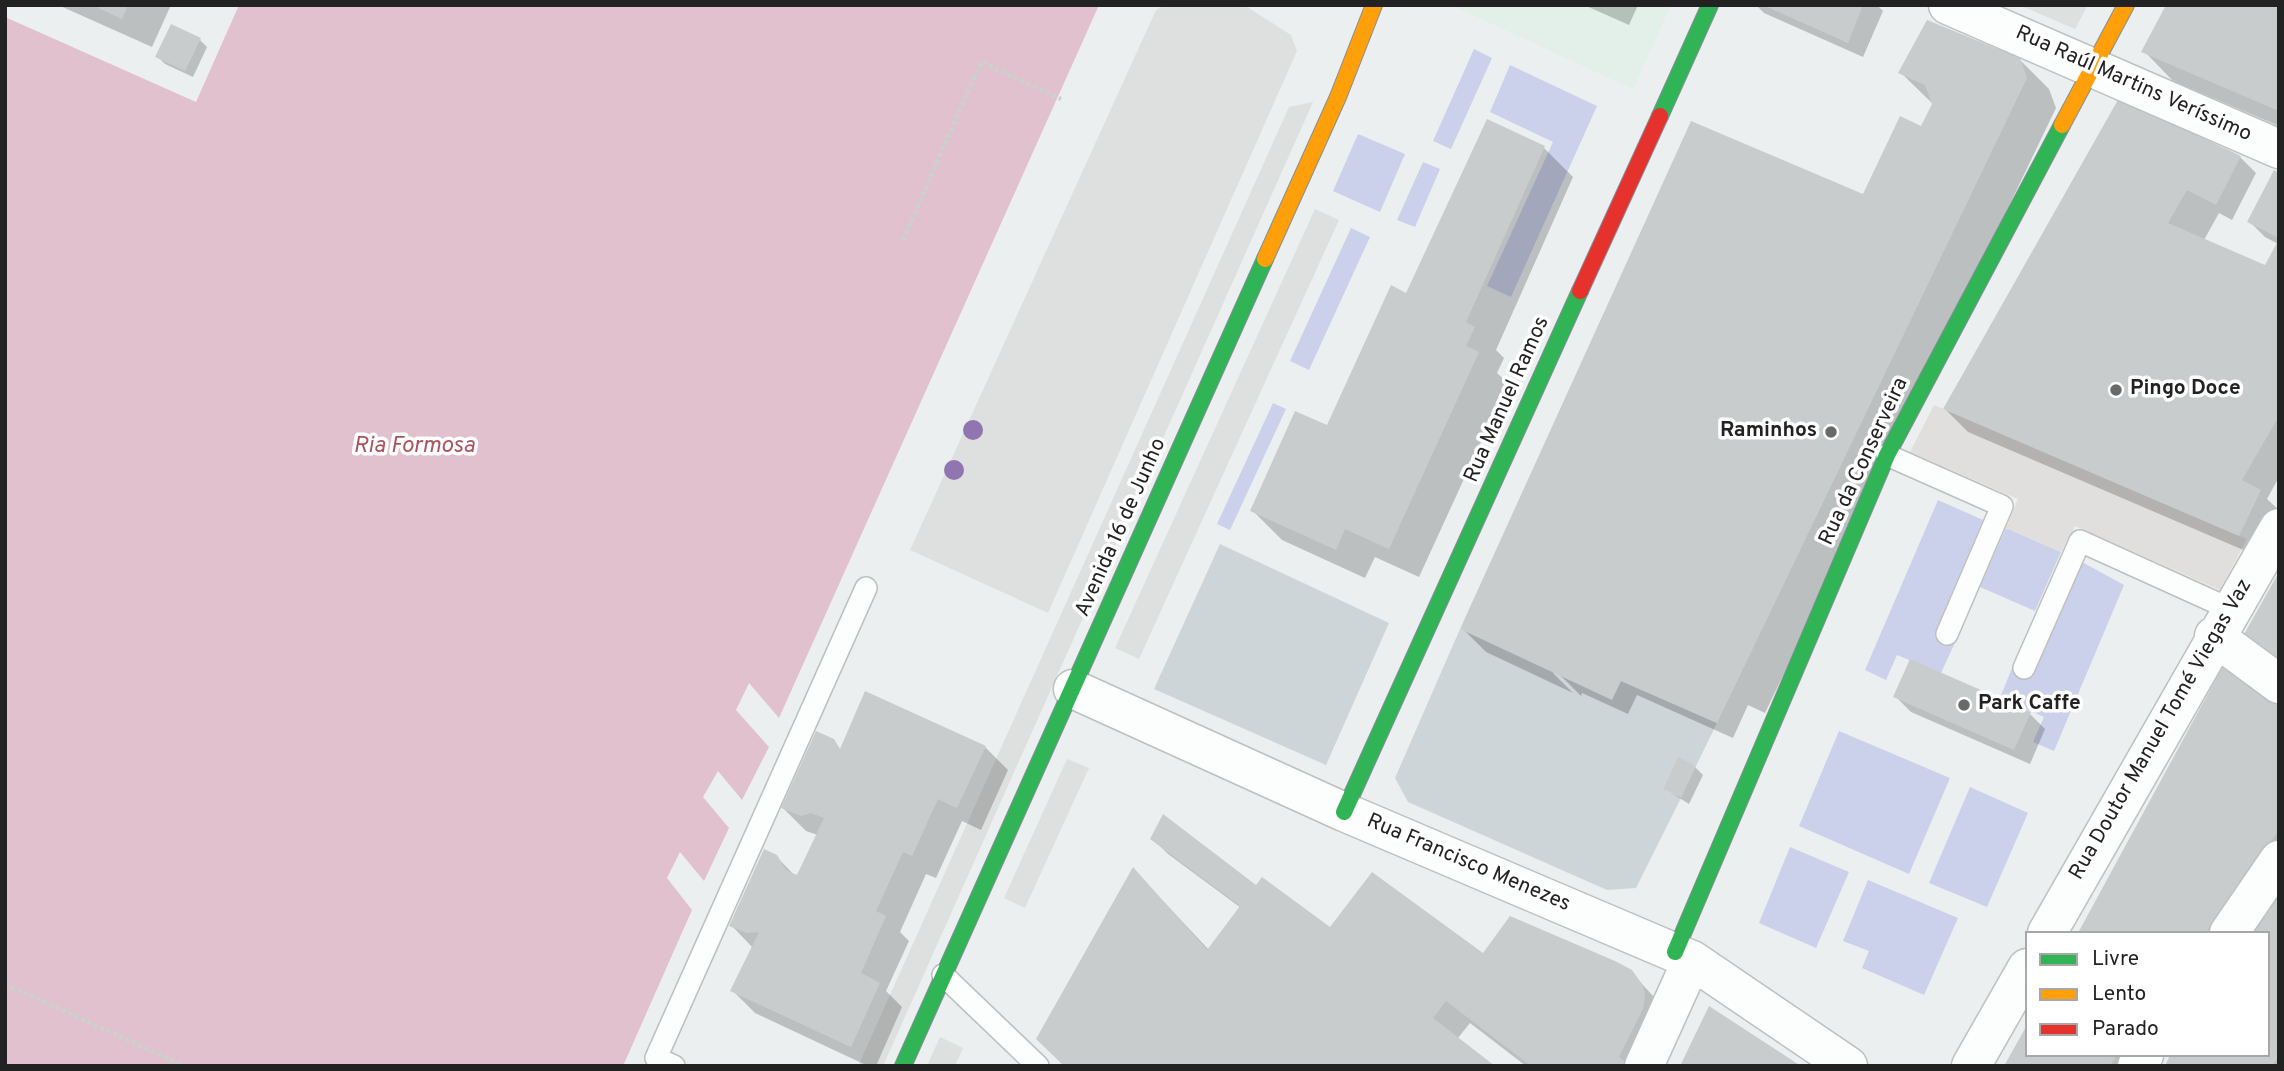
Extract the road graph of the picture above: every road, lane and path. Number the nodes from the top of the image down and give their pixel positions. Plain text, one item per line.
1 (1374, 5) edge
2 (1710, 5) edge
3 (1948, 5) edge
4 (2126, 5) edge
5 (2093, 66) junction
6 (1061, 99) dead end
7 (2279, 149) edge
8 (903, 240) dead end
9 (1887, 455) junction
10 (2279, 528) edge
11 (866, 588) dead end
12 (2222, 623) junction
13 (1947, 634) dead end
14 (2024, 668) dead end
15 (2279, 684) edge
16 (1073, 689) junction
17 (1344, 812) junction
18 (2279, 860) edge
19 (2048, 931) edge
20 (2230, 931) edge
21 (1684, 956) junction
22 (2025, 972) edge
23 (943, 975) junction
24 (5, 984) edge
25 (660, 1063) edge
26 (185, 1066) edge
27 (903, 1066) edge
28 (1038, 1066) edge
29 (1644, 1066) edge
30 (1848, 1066) edge
31 (1971, 1066) edge

1 - 16 street, Avenida 16 de Junho
2 - 17 street, Rua Manuel Ramos
3 - 5 street, Rua Raúl Martins Veríssimo
4 - 5 street, Rua da Conserveira
5 - 7 street, Rua Raúl Martins Veríssimo
5 - 9 street, Rua da Conserveira
6 - 8 path
9 - 13 lane
9 - 21 street, Rua da Conserveira
10 - 12 street, Rua Doutor Manuel Tomé Viegas Vaz
11 - 25 lane
12 - 14 lane
12 - 15 street
12 - 19 street, Rua Doutor Manuel Tomé Viegas Vaz
16 - 17 street, Rua Francisco Menezes
16 - 23 street, Avenida 16 de Junho
17 - 21 street, Rua Francisco Menezes
18 - 20 street
21 - 29 street
21 - 30 street, Rua Francisco Menezes
22 - 31 street
23 - 27 street, Avenida 16 de Junho
23 - 28 lane
24 - 26 path

